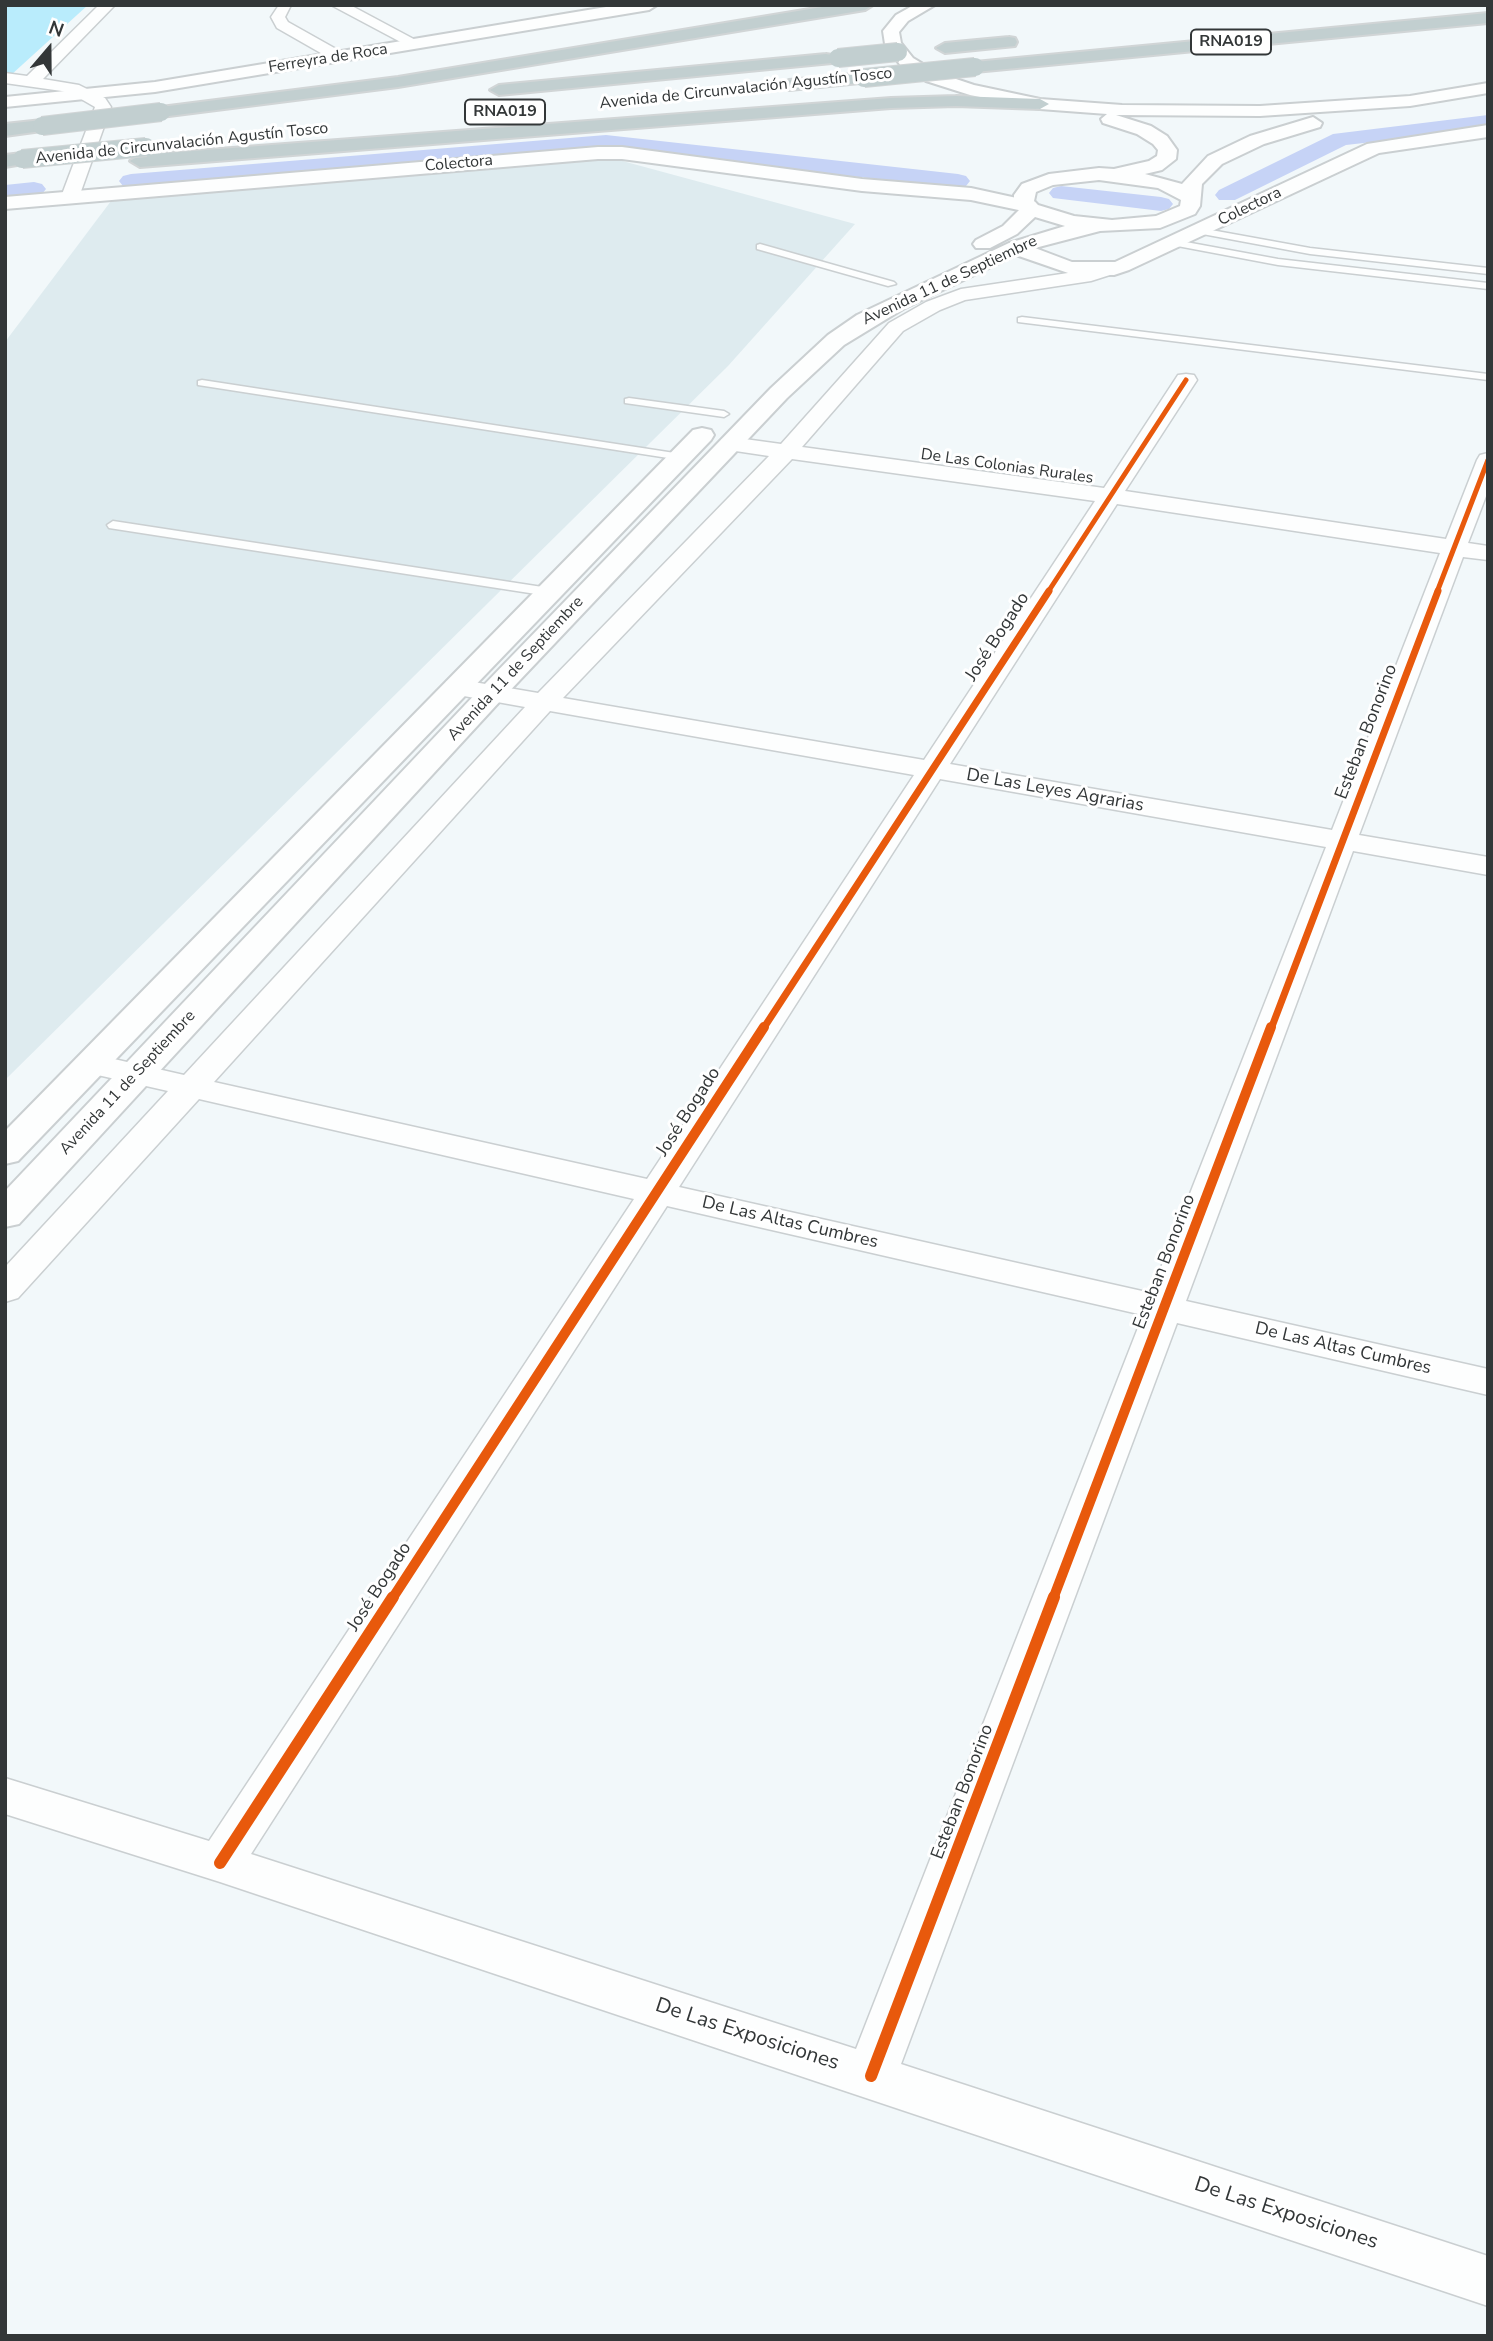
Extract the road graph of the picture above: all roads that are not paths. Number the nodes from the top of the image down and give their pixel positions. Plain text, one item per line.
1 (108, 5) edge
2 (338, 5) edge
3 (649, 5) edge
4 (865, 5) edge
5 (927, 5) edge
6 (285, 7) edge
7 (1488, 18) edge
8 (1027, 40) dead end
9 (415, 44) junction
10 (339, 57) junction
11 (5, 78) edge
12 (32, 81) junction
13 (771, 87) dead end
14 (1488, 88) edge
15 (479, 92) dead end
16 (89, 95) junction
17 (410, 98) dead end
18 (1488, 99) edge
19 (1418, 100) junction
20 (5, 102) edge
21 (1049, 105) junction
22 (160, 117) junction
23 (405, 122) dead end
24 (5, 130) edge
25 (40, 130) junction
26 (1488, 131) edge
27 (5, 137) edge
28 (143, 154) junction
29 (12, 165) edge
30 (1099, 174) junction
31 (1049, 180) junction
32 (912, 189) junction
33 (70, 197) junction
34 (1190, 198) junction
35 (5, 203) edge
36 (1030, 207) junction
37 (1099, 225) junction
38 (1200, 231) junction
39 (1013, 238) junction
40 (1175, 243) junction
41 (760, 247) dead end
42 (1106, 270) junction
43 (1488, 271) edge
44 (891, 284) junction
45 (1488, 286) edge
46 (1022, 320) dead end
47 (805, 338) dead end
48 (1488, 377) edge
49 (1186, 380) dead end
50 (202, 383) dead end
51 (629, 401) dead end
52 (731, 406) joint
53 (730, 444) junction
54 (787, 451) junction
55 (681, 457) junction
56 (1488, 460) edge
57 (1109, 496) junction
58 (113, 524) dead end
59 (1471, 550) edge
60 (549, 592) junction
61 (456, 687) junction
62 (492, 693) junction
63 (544, 702) junction
64 (931, 769) junction
65 (1343, 841) junction
66 (1488, 866) edge
67 (92, 1064) junction
68 (136, 1074) junction
69 (192, 1086) junction
70 (5, 1153) edge
71 (655, 1192) junction
72 (5, 1215) edge
73 (5, 1290) edge
74 (1164, 1308) junction
75 (1488, 1382) edge
76 (5, 1796) edge
77 (220, 1863) junction
78 (872, 2076) junction
79 (1488, 2281) edge

1 - 12 street
2 - 9 street
3 - 9 main road, Ferreyra de Roca
4 - 22 highway
5 - 21 main road
6 - 10 street
7 - 13 highway, Avenida de Circunvalación Agustín Tosco / RNA019, bridge
8 - 15 highway, Avenida de Circunvalación Agustín Tosco / RNA019, bridge
9 - 10 main road, Ferreyra de Roca
10 - 16 main road, Ferreyra de Roca
11 - 12 street
12 - 16 street
14 - 19 main road
16 - 20 main road, Ferreyra de Roca
16 - 33 street
17 - 22 highway, Avenida de Circunvalación Agustín Tosco
18 - 19 main road
19 - 21 main road
19 - 34 main road
21 - 28 highway
21 - 30 main road
22 - 25 highway, Avenida de Circunvalación Agustín Tosco
23 - 28 highway, Avenida de Circunvalación Agustín Tosco
24 - 25 highway
25 - 27 highway, Avenida de Circunvalación Agustín Tosco
26 - 38 main road, Colectora
28 - 29 highway
30 - 31 main road, Colectora
30 - 34 main road
31 - 32 main road, Colectora
31 - 36 main road, Avenida 11 de Septiembre
32 - 33 main road, Colectora
32 - 36 main road, Colectora
33 - 35 main road, Colectora
34 - 37 main road
36 - 37 main road, Colectora
36 - 39 main road, Avenida 11 de Septiembre
37 - 39 main road, Avenida 11 de Septiembre
38 - 40 main road, Colectora
38 - 43 lane
39 - 42 main road, Colectora
39 - 44 main road, Avenida 11 de Septiembre
39 - 53 main road, Avenida 11 de Septiembre
40 - 42 main road, Colectora
40 - 45 lane
41 - 44 lane
42 - 54 street
44 - 47 main road, Avenida 11 de Septiembre
46 - 48 lane
49 - 57 street, José Bogado
50 - 55 lane
51 - 52 lane
52 - 55 main road, Avenida 11 de Septiembre
53 - 54 street, De Las Colonias Rurales
53 - 62 main road, Avenida 11 de Septiembre
54 - 57 street, De Las Colonias Rurales
54 - 63 street
55 - 60 main road, Avenida 11 de Septiembre
56 - 59 street, Esteban Bonorino
57 - 59 street, De Las Colonias Rurales
57 - 64 street, José Bogado
58 - 60 lane
59 - 65 street, Esteban Bonorino
60 - 61 main road, Avenida 11 de Septiembre
61 - 62 street, De Las Leyes Agrarias
61 - 67 main road, Avenida 11 de Septiembre
62 - 63 street, De Las Leyes Agrarias
62 - 68 main road, Avenida 11 de Septiembre
63 - 64 street, De Las Leyes Agrarias
63 - 69 street
64 - 65 street, De Las Leyes Agrarias
64 - 71 street, José Bogado
65 - 66 street, De Las Leyes Agrarias
65 - 74 street, Esteban Bonorino
67 - 68 street, De Las Altas Cumbres
67 - 70 main road, Avenida 11 de Septiembre
68 - 69 street, De Las Altas Cumbres
68 - 72 main road, Avenida 11 de Septiembre
69 - 71 street, De Las Altas Cumbres
69 - 73 street
71 - 74 street, De Las Altas Cumbres
71 - 77 street, José Bogado
74 - 75 street, De Las Altas Cumbres
74 - 78 street, Esteban Bonorino
76 - 77 street, De Las Exposiciones
77 - 78 street, De Las Exposiciones
78 - 79 street, De Las Exposiciones

